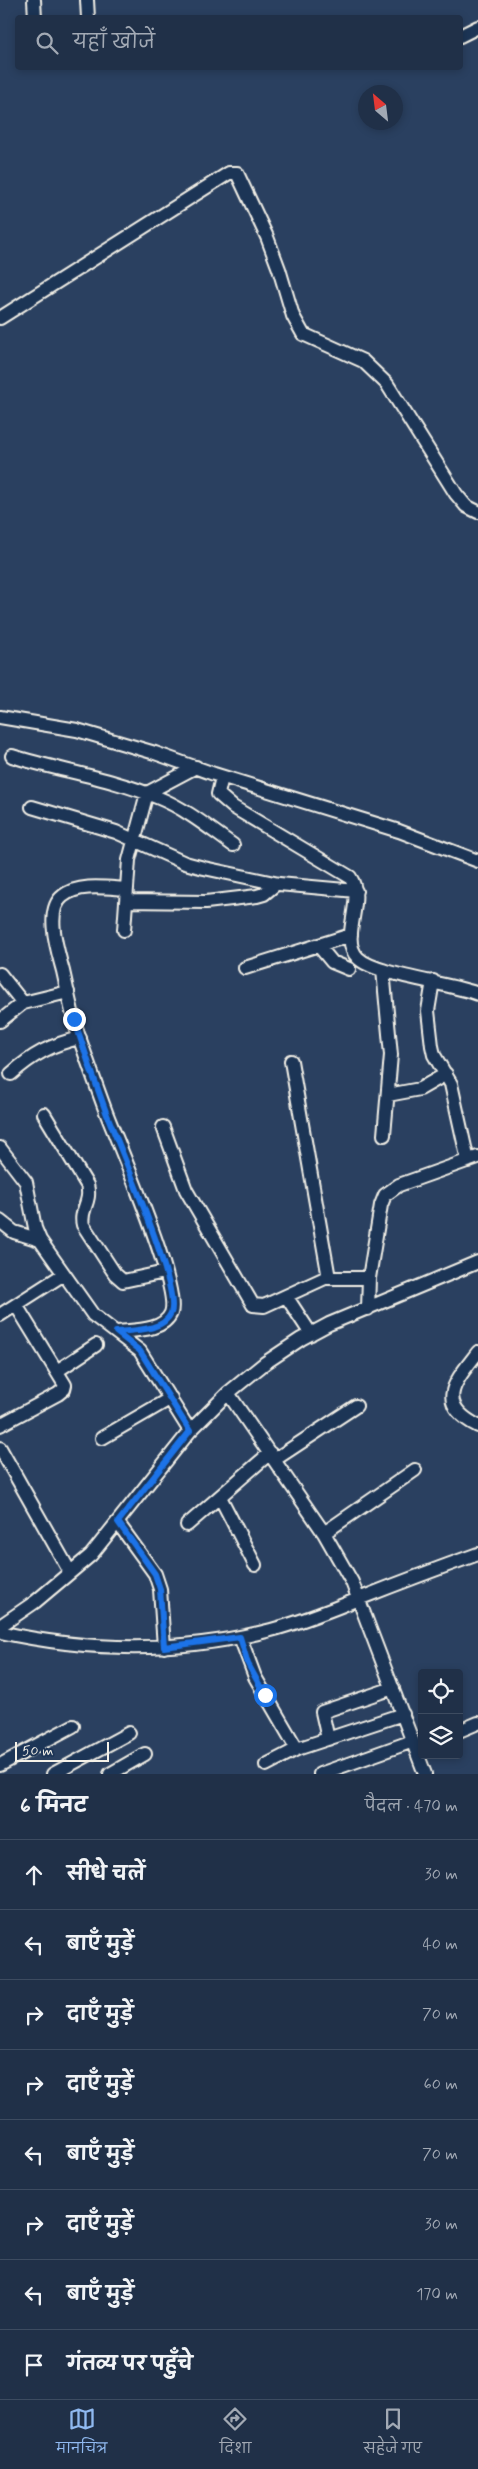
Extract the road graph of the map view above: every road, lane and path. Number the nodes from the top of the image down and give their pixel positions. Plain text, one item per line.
1 (34, 0) edge
2 (87, 0) edge
3 (35, 15) edge
4 (88, 15) edge
5 (478, 27) edge
6 (463, 34) edge
7 (0, 318) edge
8 (478, 512) edge
9 (0, 716) edge
10 (12, 756) dead end
11 (196, 767) junction
12 (222, 777) junction
13 (147, 793) junction
14 (32, 808) dead end
15 (133, 840) junction
16 (233, 845) dead end
17 (478, 861) edge
18 (276, 884) junction
19 (356, 891) junction
20 (126, 895) junction
21 (124, 930) dead end
22 (350, 935) junction
23 (318, 945) junction
24 (245, 968) dead end
25 (349, 969) dead end
26 (383, 970) junction
27 (0, 974) edge
28 (433, 981) junction
29 (68, 992) junction
30 (478, 994) edge
31 (23, 1003) junction
32 (0, 1021) edge
33 (80, 1038) junction
34 (291, 1061) dead end
35 (11, 1074) dead end
36 (446, 1074) junction
37 (388, 1095) junction
38 (44, 1114) dead end
39 (163, 1127) dead end
40 (384, 1135) dead end
41 (0, 1148) edge
42 (473, 1159) edge
43 (35, 1228) junction
44 (4, 1230) edge
45 (40, 1240) junction
46 (478, 1262) edge
47 (165, 1272) junction
48 (64, 1274) junction
49 (329, 1278) junction
50 (369, 1278) junction
51 (286, 1296) junction
52 (16, 1305) junction
53 (368, 1308) junction
54 (0, 1315) edge
55 (116, 1332) junction
56 (311, 1334) junction
57 (96, 1345) dead end
58 (478, 1352) edge
59 (57, 1371) junction
60 (228, 1394) junction
61 (170, 1398) junction
62 (356, 1406) dead end
63 (0, 1425) edge
64 (478, 1426) edge
65 (190, 1431) junction
66 (102, 1438) dead end
67 (1, 1451) edge
68 (272, 1456) junction
69 (415, 1470) dead end
70 (220, 1496) junction
71 (118, 1522) junction
72 (187, 1525) dead end
73 (324, 1533) junction
74 (478, 1554) edge
75 (255, 1565) dead end
76 (70, 1572) junction
77 (360, 1599) junction
78 (0, 1626) edge
79 (0, 1632) edge
80 (240, 1637) junction
81 (164, 1647) junction
82 (393, 1688) junction
83 (403, 1714) junction
84 (478, 1724) edge
85 (73, 1726) dead end
86 (463, 1730) edge
87 (129, 1733) dead end
88 (328, 1739) junction
89 (417, 1745) edge
90 (297, 1749) junction
91 (145, 1754) dead end
92 (0, 1765) edge
93 (266, 1765) dead end
94 (53, 1774) edge
95 (110, 1774) edge
96 (320, 1774) edge
97 (425, 1774) edge

1 - 3 street
2 - 4 street
5 - 6 street
7 - 8 street
9 - 11 street
10 - 13 street
11 - 12 street
11 - 13 street
12 - 17 street
12 - 19 street
13 - 15 street
13 - 16 street
14 - 15 street
15 - 18 street
15 - 20 street
18 - 19 street
18 - 20 street
19 - 22 street
20 - 21 street
20 - 29 street
22 - 23 street
22 - 26 street
23 - 24 street
23 - 25 street
26 - 28 street
26 - 37 street
27 - 31 street
28 - 30 street
28 - 36 street
29 - 31 street
29 - 33 street
31 - 32 street
33 - 35 street
33 - 47 street
34 - 49 street
36 - 37 street
36 - 42 street
37 - 40 street
38 - 47 street
39 - 51 street
41 - 43 street
42 - 50 street
43 - 44 street
43 - 45 street
44 - 45 street
45 - 48 street
46 - 53 street
47 - 55 street
48 - 52 street
48 - 55 street
49 - 50 street
49 - 51 street
50 - 53 street
51 - 56 street
52 - 54 street
52 - 59 street
53 - 56 street
55 - 61 street
56 - 60 street
57 - 59 street
58 - 64 street
59 - 63 street
60 - 65 street
60 - 68 street
61 - 65 street
61 - 66 street
62 - 68 street
65 - 71 street
67 - 76 street
68 - 70 street
68 - 73 street
69 - 73 street
70 - 72 street
70 - 75 street
71 - 76 street
71 - 81 street
73 - 77 street
74 - 77 street
76 - 78 street
77 - 80 street
77 - 82 street
79 - 81 street
80 - 81 street
80 - 90 street
82 - 83 street
82 - 88 street
83 - 88 street
83 - 89 street
84 - 86 street
85 - 92 street
87 - 94 street
88 - 90 street
89 - 96 street
89 - 97 street
90 - 93 street
91 - 95 street

